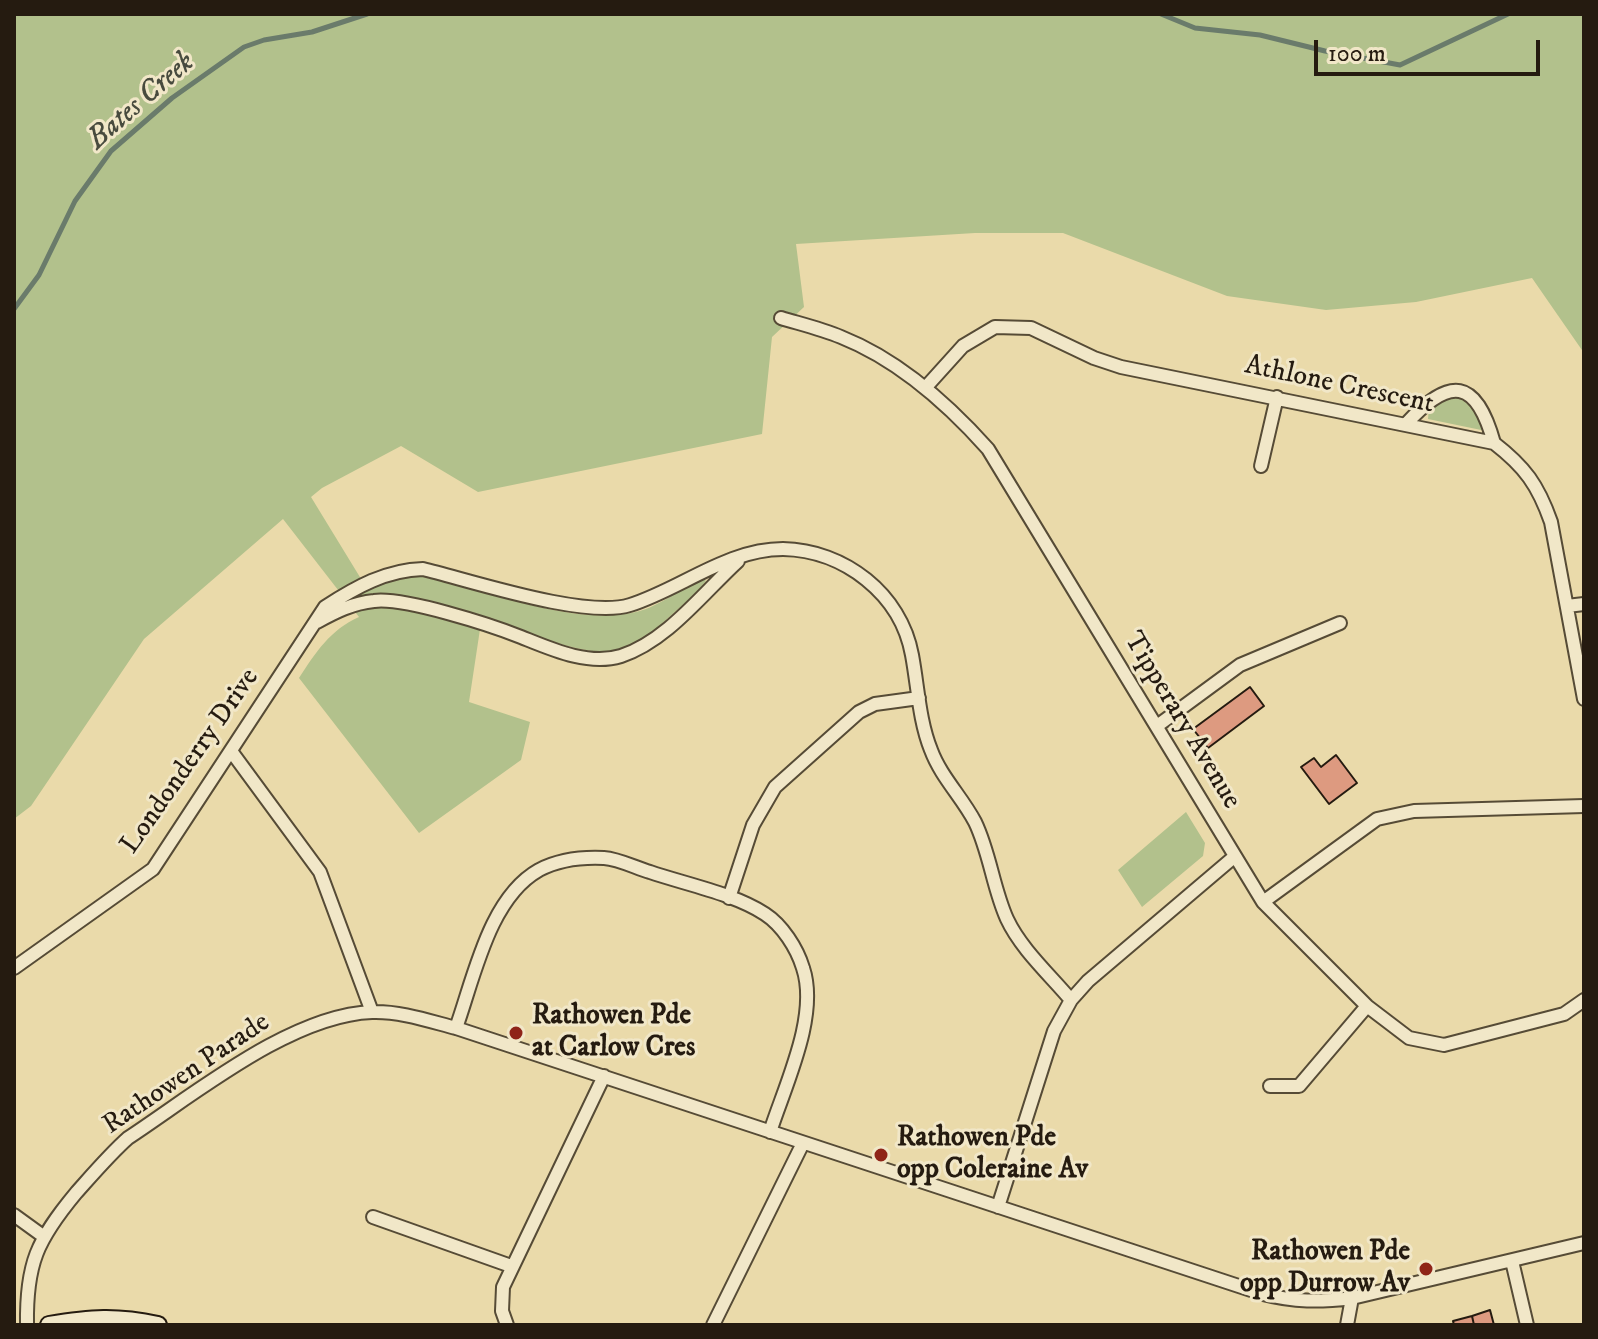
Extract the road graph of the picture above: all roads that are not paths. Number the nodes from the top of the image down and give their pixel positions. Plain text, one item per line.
1 (781, 318) dead end
2 (926, 387) junction
3 (1277, 397) junction
4 (1406, 424) junction
5 (1494, 443) junction
6 (1261, 466) dead end
7 (741, 558) junction
8 (1584, 604) edge
9 (1567, 606) junction
10 (314, 623) junction
11 (1340, 623) dead end
12 (919, 698) junction
13 (1584, 699) edge
14 (1157, 726) junction
15 (231, 751) junction
16 (1584, 798) edge
17 (1584, 807) edge
18 (1234, 857) junction
19 (729, 898) junction
20 (1263, 902) junction
21 (14, 968) edge
22 (1071, 1000) junction
23 (1584, 1000) edge
24 (1367, 1006) junction
25 (372, 1012) junction
26 (456, 1028) junction
27 (604, 1076) junction
28 (1270, 1086) dead end
29 (770, 1132) junction
30 (803, 1143) junction
31 (998, 1207) junction
32 (14, 1215) edge
33 (373, 1217) dead end
34 (43, 1236) junction
35 (1584, 1243) edge
36 (1512, 1261) junction
37 (511, 1266) junction
38 (1352, 1298) junction
39 (27, 1325) edge
40 (49, 1325) edge
41 (158, 1325) edge
42 (507, 1325) edge
43 (713, 1325) edge
44 (1347, 1325) edge
45 (1527, 1325) edge

1 - 2 street, Tipperary Avenue
2 - 3 street, Athlone Crescent
2 - 14 street, Tipperary Avenue
3 - 4 street, Athlone Crescent
3 - 6 street
4 - 5 street, Athlone Crescent
4 - 5 street
5 - 9 street, Athlone Crescent
7 - 10 street, Londonderry Drive
7 - 10 street
7 - 12 street, Londonderry Drive
8 - 9 street
9 - 13 street, Athlone Crescent
10 - 15 street, Londonderry Drive
11 - 14 street
12 - 19 street
12 - 22 street, Londonderry Drive
14 - 18 street, Tipperary Avenue
15 - 21 street, Londonderry Drive
15 - 25 street
16 - 17 street
17 - 20 street
18 - 20 street, Tipperary Avenue
18 - 22 street
19 - 26 street
19 - 29 street
20 - 24 street, Tipperary Avenue
22 - 31 street
23 - 24 street, Tipperary Avenue
24 - 28 street
25 - 26 street, Rathowen Parade
25 - 34 street, Rathowen Parade
26 - 27 street, Rathowen Parade
27 - 29 street, Rathowen Parade
27 - 37 street
29 - 30 street, Rathowen Parade
30 - 31 street, Rathowen Parade
30 - 43 street
31 - 38 street, Rathowen Parade
32 - 34 street
33 - 37 street
34 - 39 street, Rathowen Parade
35 - 36 street, Rathowen Parade
36 - 38 street, Rathowen Parade
36 - 45 street
37 - 42 street
38 - 44 street
40 - 41 street

